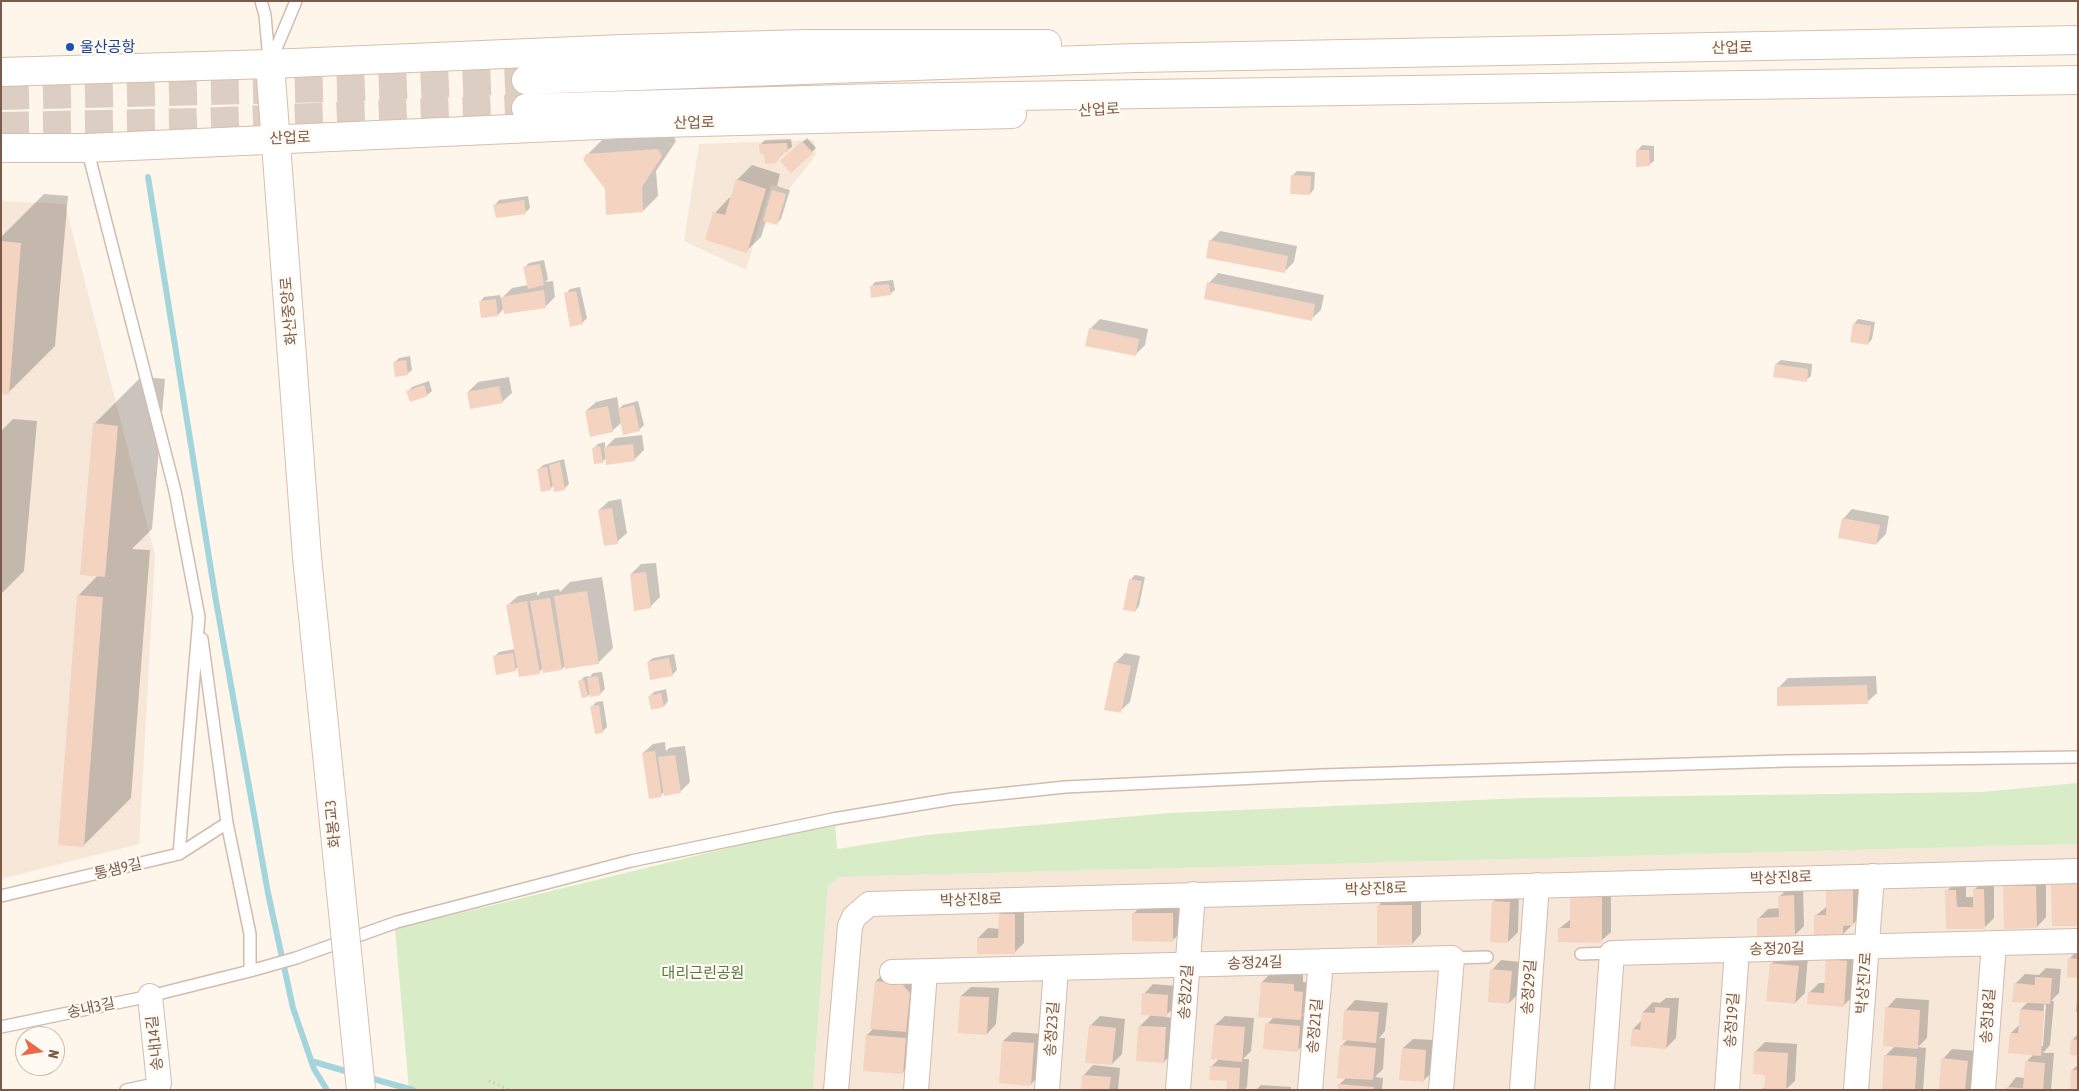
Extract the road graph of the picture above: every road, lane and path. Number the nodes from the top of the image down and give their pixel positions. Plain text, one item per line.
1 (261, 1) edge
2 (296, 1) edge
3 (2078, 40) edge
4 (1386, 54) junction
5 (270, 64) junction
6 (1, 72) edge
7 (526, 80) tunnel mouth
8 (2078, 80) edge
9 (1387, 91) junction
10 (526, 108) tunnel mouth
11 (274, 139) junction
12 (1, 148) edge
13 (87, 148) junction
14 (307, 557) joint
15 (200, 617) junction
16 (2078, 757) edge
17 (227, 822) junction
18 (179, 854) junction
19 (2078, 870) edge
20 (1872, 876) junction
21 (1537, 885) junction
22 (1193, 894) junction
23 (1, 896) edge
24 (2078, 941) edge
25 (1994, 943) junction
26 (1866, 947) junction
27 (1737, 950) junction
28 (1612, 953) junction
29 (1581, 954) dead end
30 (1487, 957) dead end
31 (1452, 958) junction
32 (1321, 962) junction
33 (1188, 965) junction
34 (1056, 969) junction
35 (250, 971) junction
36 (892, 972) dead end
37 (925, 972) junction
38 (150, 996) junction
39 (1, 1027) edge
40 (489, 1081) dead end
41 (158, 1086) edge
42 (126, 1090) edge
43 (361, 1090) edge
44 (510, 1090) edge
45 (836, 1090) edge
46 (916, 1090) edge
47 (1047, 1090) edge
48 (1178, 1090) edge
49 (1310, 1090) edge
50 (1441, 1090) edge
51 (1522, 1090) edge
52 (1602, 1090) edge
53 (1727, 1090) edge
54 (1856, 1090) edge
55 (1983, 1090) edge

1 - 5 lane
2 - 5 lane
3 - 4 main road, 산업로
4 - 5 main road, 산업로
4 - 7 main road, 산업로
5 - 6 main road, 산업로
5 - 11 main road, 화산중앙로
8 - 9 main road, 산업로
9 - 10 main road, 산업로
9 - 11 main road, 산업로
11 - 13 main road, 산업로
11 - 14 main road, 화산중앙로
12 - 13 main road, 산업로
13 - 15 lane
14 - 43 main road, 화봉교3, bridge
15 - 17 lane
15 - 18 lane
16 - 35 lane, 송내3길
17 - 18 lane, 통샘9길
17 - 35 lane
18 - 23 lane, 통샘9길
19 - 20 street, 박상진8로
20 - 21 street, 박상진8로
20 - 26 street, 박상진7로
21 - 22 street, 박상진8로
21 - 51 street, 송정29길
22 - 33 street, 송정22길
22 - 45 street, 박상진8로
24 - 25 street, 송정20길
25 - 26 street, 송정20길
25 - 55 street, 송정18길
26 - 27 street, 송정20길
26 - 54 street, 박상진7로
27 - 28 street, 송정20길
27 - 53 street, 송정19길
28 - 29 lane
28 - 52 street
30 - 31 lane
31 - 32 street, 송정24길
31 - 50 street
32 - 33 street, 송정24길
32 - 49 street, 송정21길
33 - 34 street, 송정24길
33 - 48 street, 송정22길
34 - 37 street, 송정24길
34 - 47 street, 송정23길
35 - 38 lane, 송내3길
36 - 37 street, 송정24길
37 - 46 street
38 - 39 lane, 송내3길
38 - 41 street, 송내14길
40 - 44 path
41 - 42 lane

